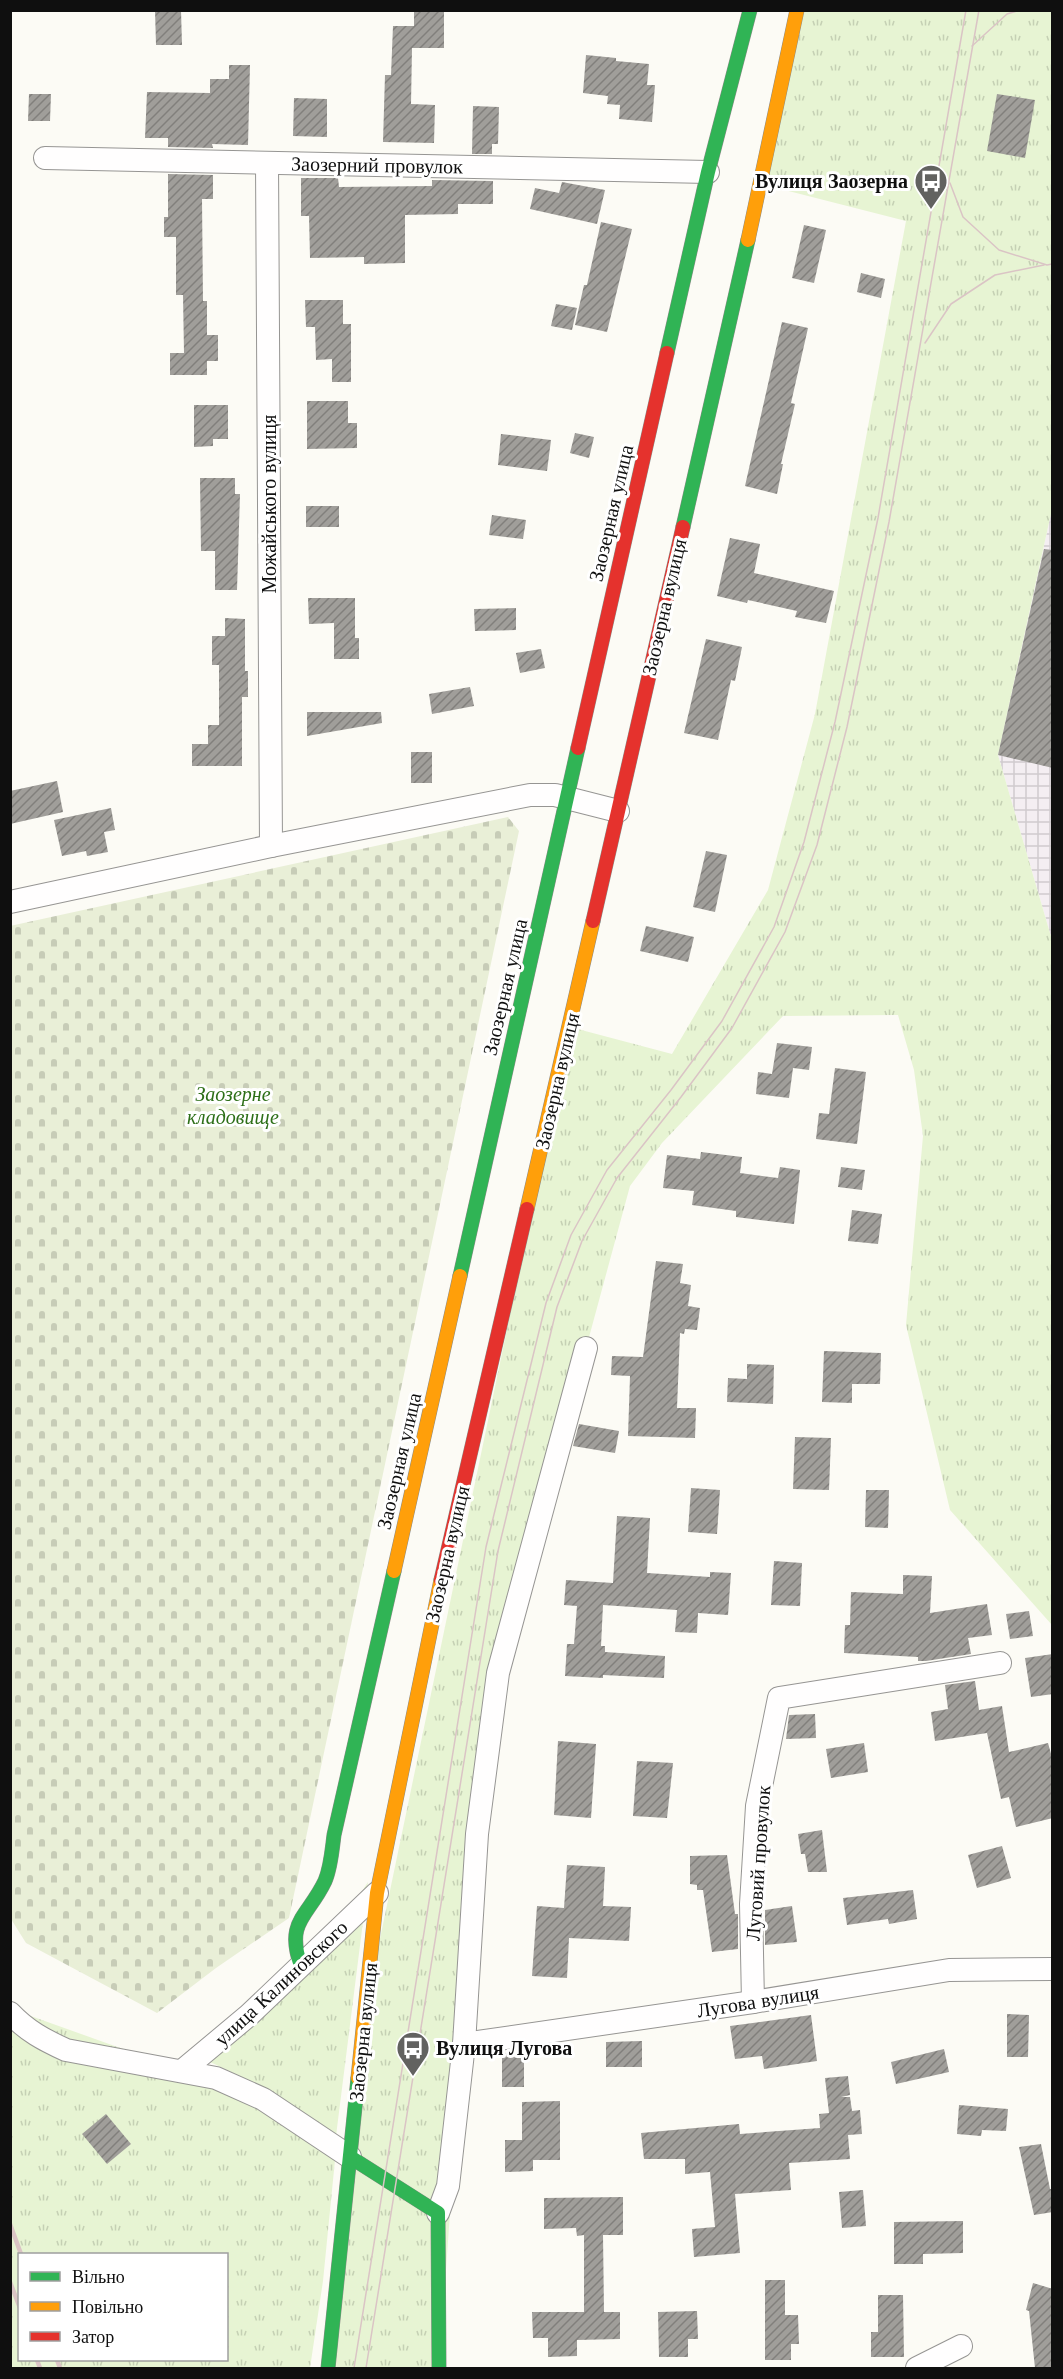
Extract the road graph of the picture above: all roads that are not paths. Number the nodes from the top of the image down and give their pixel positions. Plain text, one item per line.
1 (750, 10) edge
2 (797, 10) edge
3 (45, 158) dead end
4 (267, 163) junction
5 (708, 172) junction
6 (567, 798) junction
7 (618, 811) junction
8 (270, 846) junction
9 (10, 902) edge
10 (586, 1348) dead end
11 (1000, 1663) dead end
12 (377, 1893) junction
13 (302, 1966) junction
14 (1053, 1969) edge
15 (753, 2002) junction
16 (10, 2013) edge
17 (464, 2043) junction
18 (182, 2071) junction
19 (350, 2157) junction
20 (438, 2213) junction
21 (961, 2346) dead end
22 (328, 2368) edge
23 (439, 2368) edge
24 (917, 2368) edge

1 - 5 main road, Заозерная улица
2 - 7 main road, Заозерна вулиця
3 - 4 street, Заозерний провулок
4 - 5 street, Заозерний провулок
4 - 8 street, Можайського вулиця
5 - 6 main road, Заозерная улица
6 - 7 street
6 - 8 street
6 - 13 main road, Заозерная улица
7 - 12 main road, Заозерна вулиця
8 - 9 street
10 - 17 street
11 - 15 street, Луговий провулок
12 - 13 street, улица Калиновского
12 - 19 main road, Заозерна вулиця
13 - 18 street, улица Калиновского
14 - 15 street, Лугова вулиця
15 - 17 street, Лугова вулиця
16 - 18 street
17 - 20 street
18 - 19 street
19 - 20 main road
19 - 22 main road, Заозерна вулиця
20 - 23 main road
21 - 24 street

